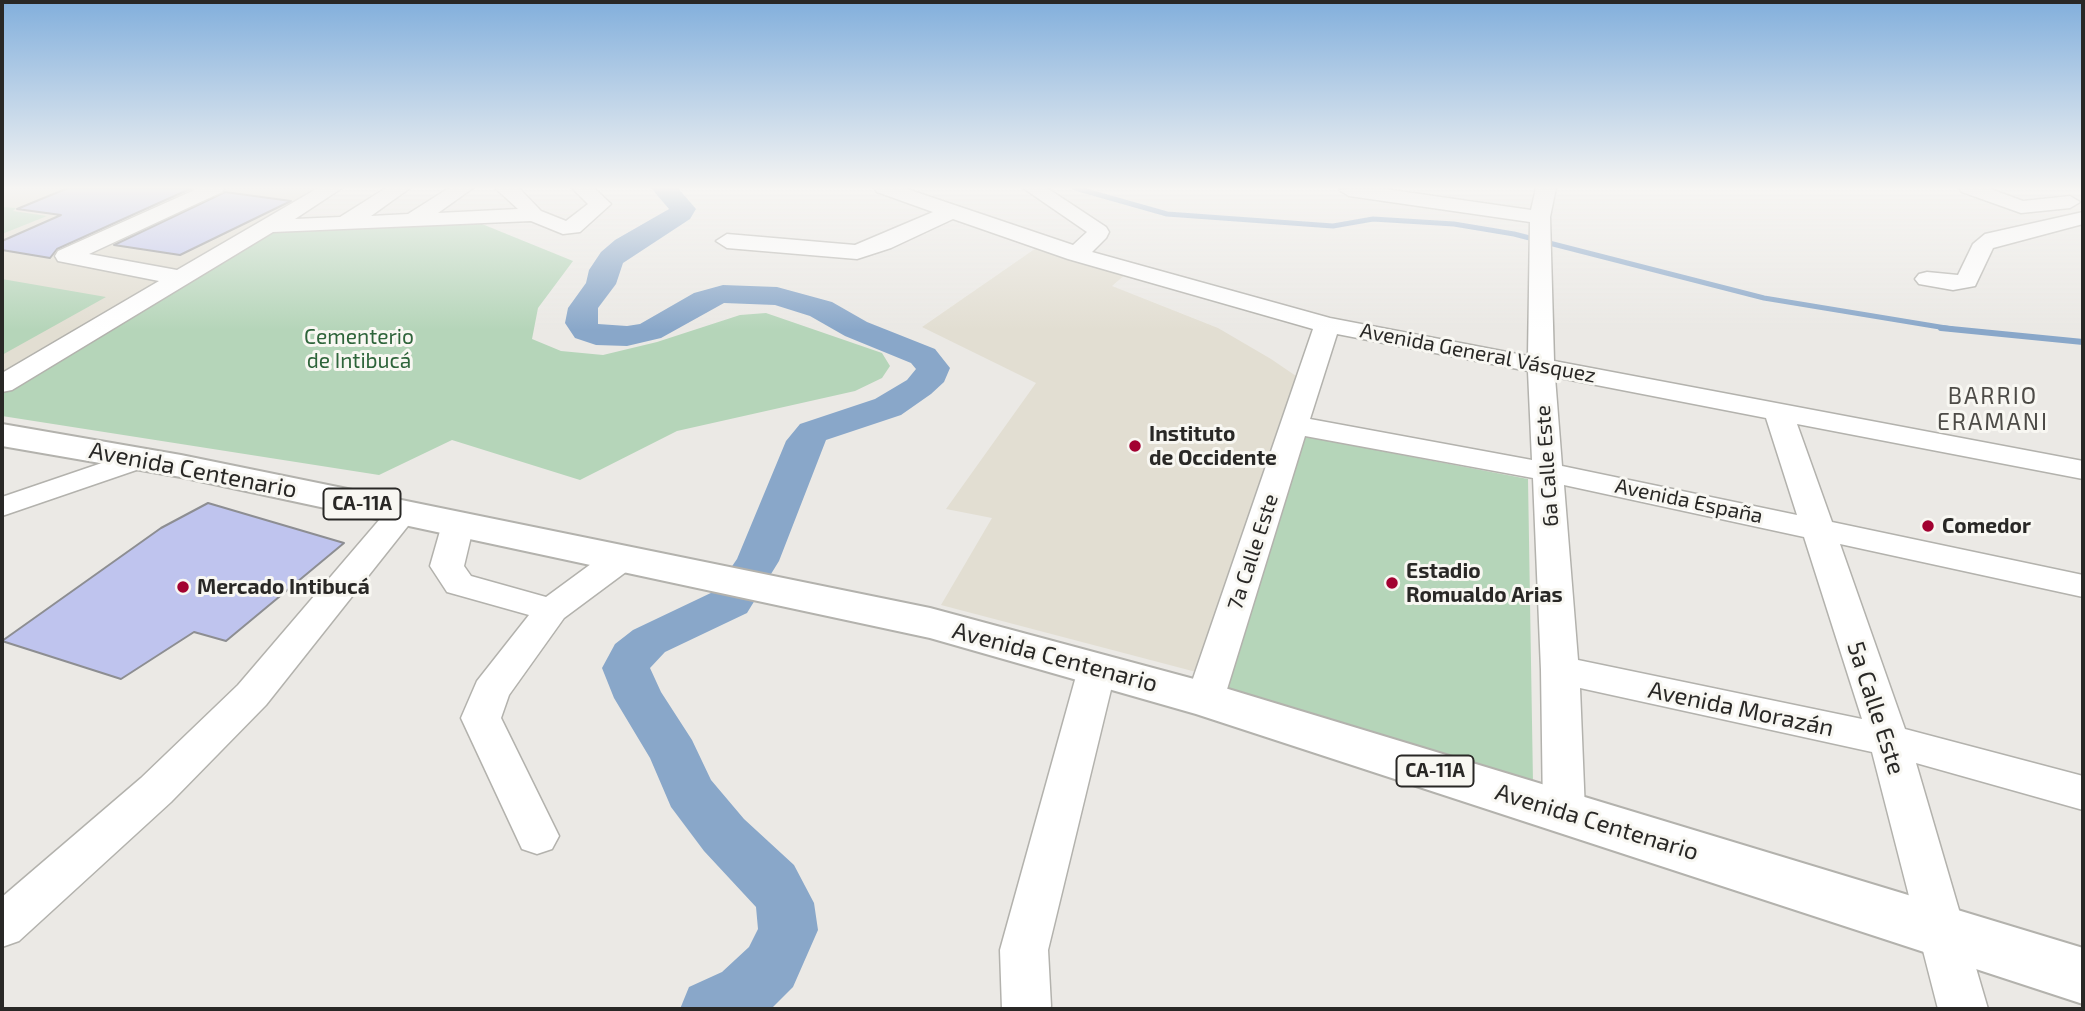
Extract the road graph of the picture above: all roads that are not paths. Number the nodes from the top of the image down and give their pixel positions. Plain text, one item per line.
1 (112, 235) edge
2 (253, 235) edge
3 (900, 235) edge
4 (1020, 235) edge
5 (1096, 235) edge
6 (1540, 235) edge
7 (2004, 235) edge
8 (727, 241) dead end
9 (1076, 254) junction
10 (181, 278) junction
11 (1927, 279) dead end
12 (1327, 325) junction
13 (1541, 364) junction
14 (2, 384) edge
15 (1778, 410) junction
16 (1294, 425) junction
17 (2, 435) edge
18 (140, 459) junction
19 (2083, 470) edge
20 (1548, 472) junction
21 (2, 507) edge
22 (403, 512) junction
23 (458, 524) junction
24 (1817, 528) junction
25 (622, 558) junction
26 (2083, 586) edge
27 (552, 610) junction
28 (1097, 669) junction
29 (1560, 670) junction
30 (1205, 699) junction
31 (1889, 740) junction
32 (2083, 793) edge
33 (1564, 812) junction
34 (537, 836) dead end
35 (2, 926) edge
36 (1941, 930) junction
37 (2083, 976) edge
38 (1028, 1008) edge
39 (1963, 1009) edge

1 - 10 street
2 - 10 street
3 - 8 street
4 - 9 street, Avenida General Vásquez
5 - 9 street
6 - 13 street, 6a Calle Este
7 - 11 street
9 - 12 street, Avenida General Vásquez
10 - 14 street
12 - 13 street, Avenida General Vásquez
12 - 16 street, 7a Calle Este
13 - 15 street, Avenida General Vásquez
13 - 20 street, 6a Calle Este
15 - 19 street, Avenida General Vásquez
15 - 24 street, 5a Calle Este
16 - 20 street, Avenida España
16 - 30 street, 7a Calle Este
17 - 18 main road, Avenida Centenario / CA-11A
18 - 21 street
18 - 22 main road, Avenida Centenario / CA-11A
20 - 24 street, Avenida España
20 - 29 street, 6a Calle Este
22 - 23 main road, Avenida Centenario / CA-11A
22 - 35 street
23 - 25 main road, Avenida Centenario / CA-11A
23 - 27 street
24 - 26 street, Avenida España
24 - 31 street, 5a Calle Este
25 - 27 street
25 - 28 main road, Avenida Centenario / CA-11A
27 - 34 street
28 - 30 main road, Avenida Centenario / CA-11A
28 - 38 street
29 - 31 street, Avenida Morazán
29 - 33 street, 6a Calle Este
30 - 33 main road, Avenida Centenario / CA-11A
31 - 32 street, Avenida Morazán
31 - 36 street, 5a Calle Este
33 - 36 main road, Avenida Centenario / CA-11A
36 - 37 main road, Avenida Centenario / CA-11A
36 - 39 street, 5a Calle Este

